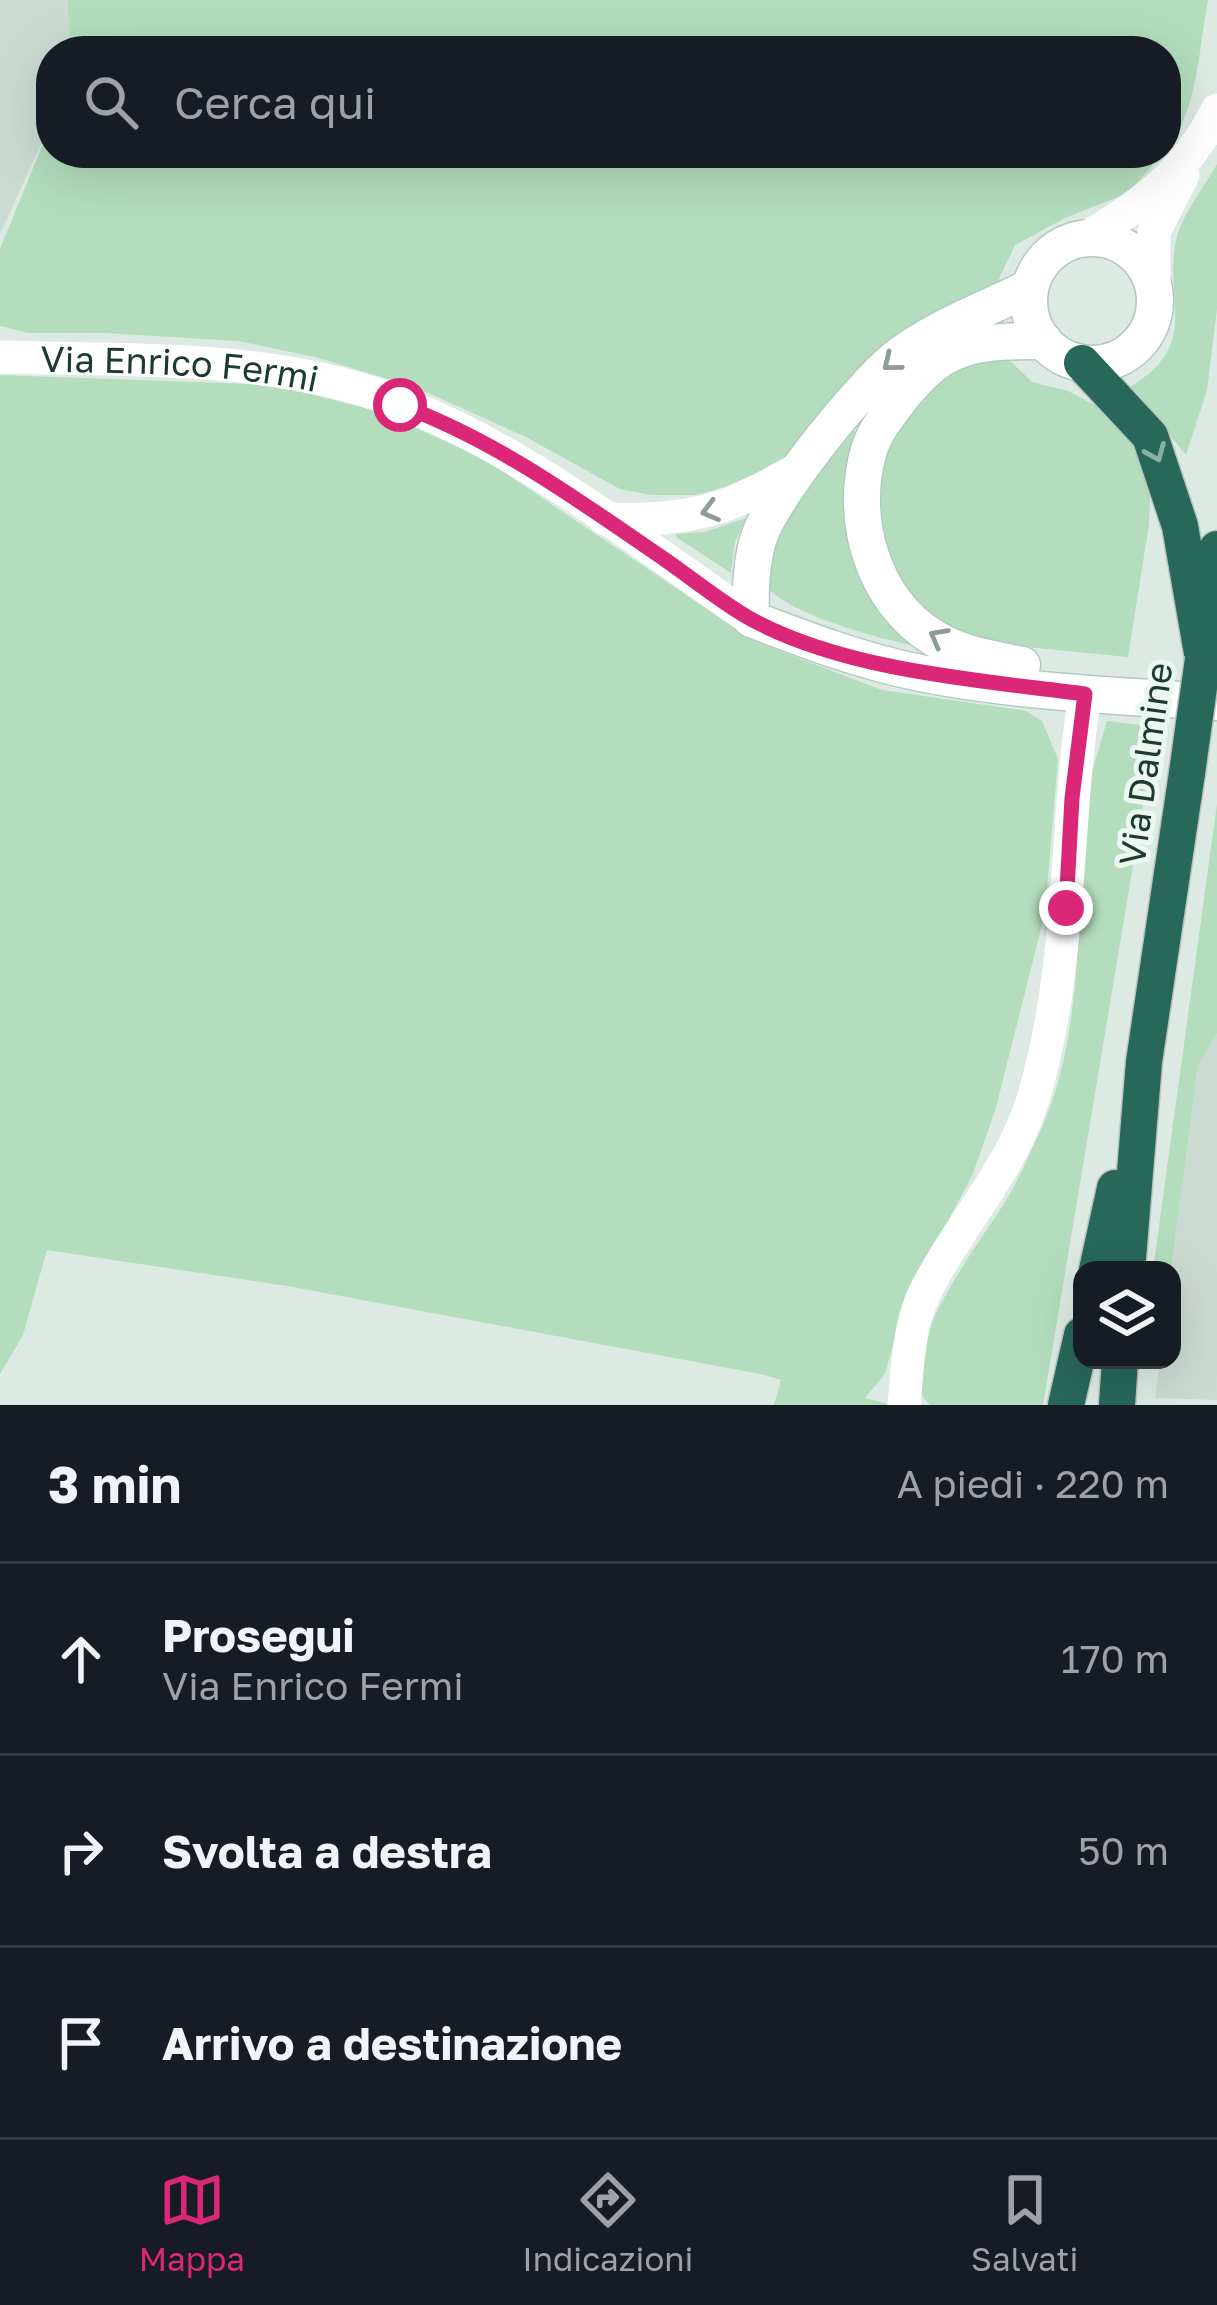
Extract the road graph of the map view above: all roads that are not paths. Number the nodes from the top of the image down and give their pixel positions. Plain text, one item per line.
1 (1217, 110) edge
2 (1196, 146) junction
3 (1181, 164) edge
4 (1178, 168) edge
5 (1086, 238) junction
6 (1030, 286) junction
7 (1154, 289) junction
8 (1044, 341) junction
9 (0, 357) edge
10 (1082, 363) junction
11 (805, 466) junction
12 (605, 519) junction
13 (1217, 549) edge
14 (751, 619) junction
15 (1210, 649) edge
16 (1085, 694) junction
17 (1217, 702) edge
18 (1144, 1062) junction
19 (1099, 1261) edge
20 (1128, 1261) edge
21 (1074, 1369) edge
22 (1119, 1369) edge
23 (904, 1405) edge
24 (1066, 1405) edge
25 (1117, 1405) edge

1 - 2 street
2 - 3 street
2 - 7 street
4 - 5 street
5 - 6 street
5 - 7 street
6 - 8 street
6 -> 11 street
7 - 10 street
8 - 10 street
16 -> 8 street
9 - 12 street, Via Enrico Fermi
10 -> 15 highway
11 -> 12 street
11 - 14 street
12 - 14 street, Via Enrico Fermi
13 - 15 highway, Via Dalmine
14 - 16 street, Via Enrico Fermi
15 - 18 highway, Via Dalmine, bridge
16 - 17 street, Via Enrico Fermi
16 - 23 street
18 - 19 highway
18 - 20 highway
21 - 24 highway
22 - 25 highway

